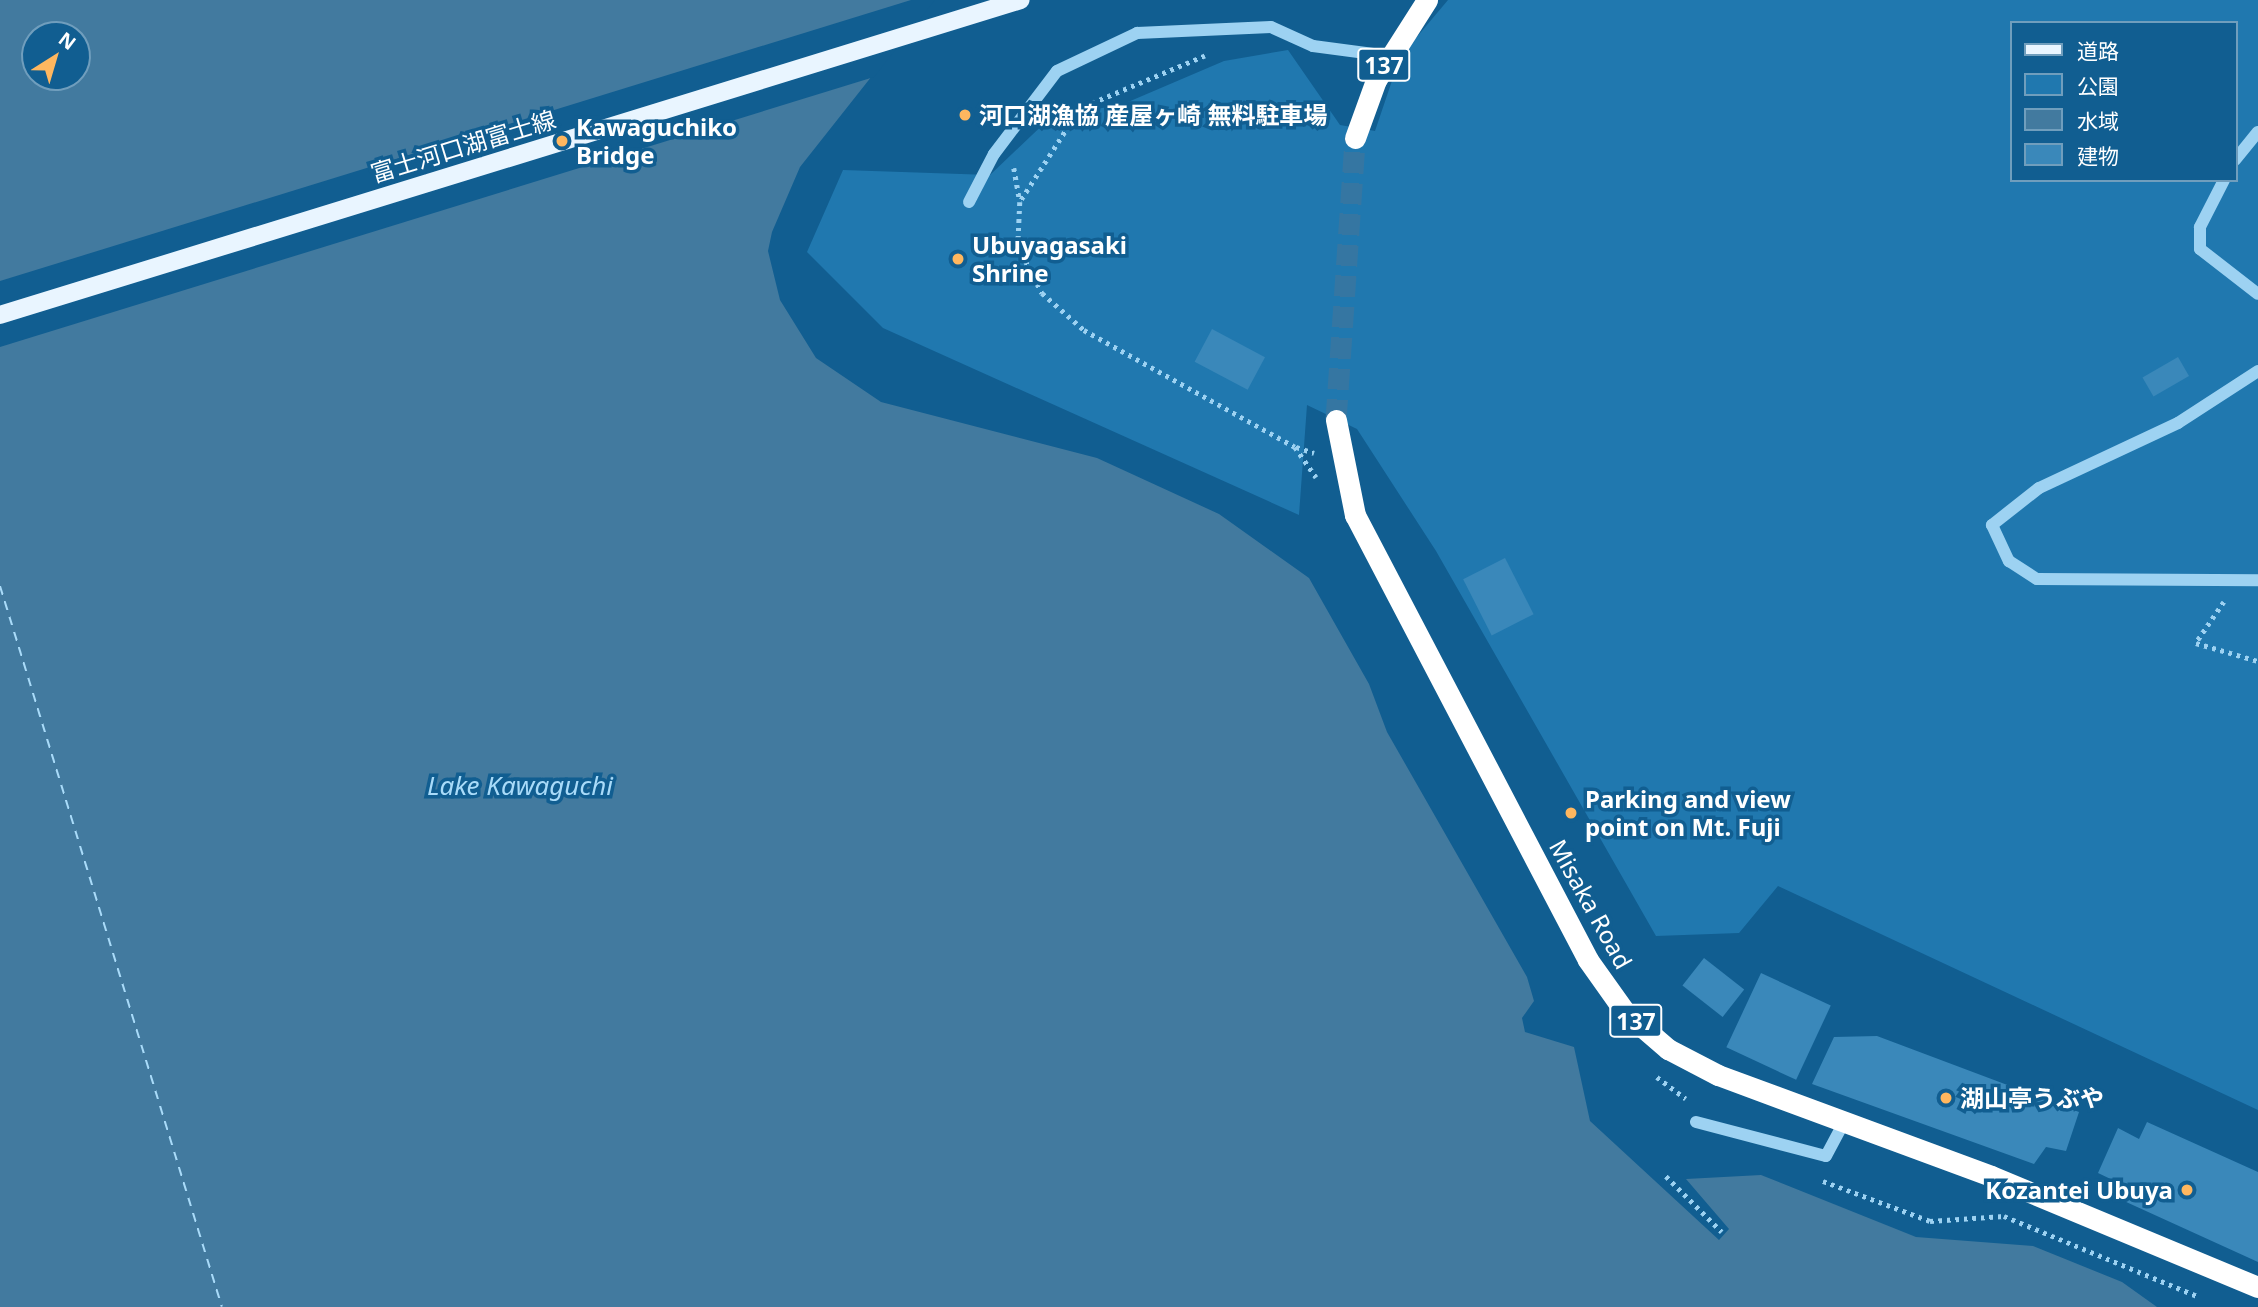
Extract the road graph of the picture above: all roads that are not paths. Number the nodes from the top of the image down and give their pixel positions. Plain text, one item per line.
1 (1021, 0) edge
2 (1427, 0) edge
3 (1388, 56) junction
4 (2258, 132) edge
5 (1355, 138) tunnel mouth
6 (2237, 158) edge
7 (2223, 182) edge
8 (969, 202) dead end
9 (2258, 294) edge
10 (0, 315) edge
11 (2258, 371) edge
12 (1336, 420) tunnel mouth
13 (2258, 580) edge
14 (1696, 1122) dead end
15 (1844, 1122) junction
16 (2258, 1287) edge

1 - 10 main road, 富士河口湖富士線
2 - 3 highway, 137
3 - 5 highway, 137
3 - 8 street
4 - 6 street
7 - 9 street
11 - 13 street
12 - 15 highway, Misaka Road / 137
14 - 15 street
15 - 16 highway, Misaka Road / 137

